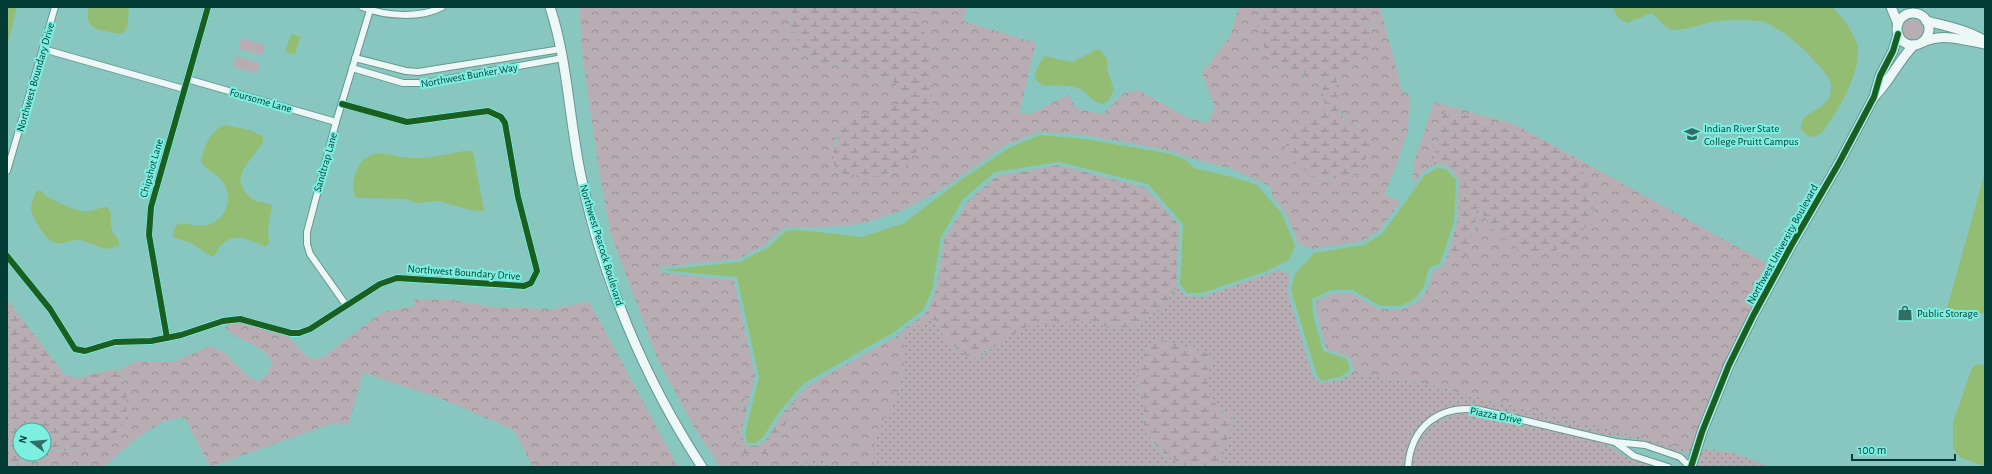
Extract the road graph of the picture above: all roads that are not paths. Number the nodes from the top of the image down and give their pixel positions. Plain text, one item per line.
1 (55, 7) edge
2 (208, 7) edge
3 (362, 7) edge
4 (442, 7) edge
5 (550, 7) edge
6 (1891, 7) edge
7 (370, 10) junction
8 (1910, 10) edge
9 (1926, 21) junction
10 (1898, 24) junction
11 (1898, 34) junction
12 (1923, 42) junction
13 (1985, 42) edge
14 (1914, 45) junction
15 (43, 49) junction
16 (562, 53) junction
17 (355, 58) junction
18 (352, 68) junction
19 (187, 79) junction
20 (184, 89) junction
21 (1874, 97) junction
22 (342, 104) junction
23 (336, 122) junction
24 (7, 171) edge
25 (7, 256) edge
26 (346, 305) junction
27 (167, 338) junction
28 (1616, 442) junction
29 (702, 467) edge
30 (1408, 467) edge
31 (1668, 467) edge
32 (1691, 467) edge

1 - 15 street, Northwest Boundary Drive
2 - 19 street, Chipshot Lane
3 - 7 street
4 - 7 street
5 - 16 street, Northwest Peacock Boulevard
6 - 10 street
7 - 17 street, Sandtrap Lane
8 - 9 street
8 - 10 street
9 - 12 street
9 - 13 street
10 - 11 street
11 - 14 street
11 - 21 street, Northwest University Boulevard
12 - 13 street
12 - 14 street
14 - 21 street, Northwest University Boulevard
15 - 20 street
15 - 24 street, Northwest Boundary Drive
16 - 17 street, Northwest Bunker Way
16 - 18 street, Northwest Bunker Way
16 - 29 street, Northwest Peacock Boulevard
17 - 18 street, Sandtrap Lane
18 - 22 street, Sandtrap Lane
19 - 20 street, Chipshot Lane
19 - 23 street, Foursome Lane
20 - 27 street, Chipshot Lane
21 - 32 street, Northwest University Boulevard
22 - 23 street, Sandtrap Lane
22 - 26 street, Northwest Boundary Drive
23 - 26 street, Sandtrap Lane
25 - 27 street, Northwest Boundary Drive
26 - 27 street, Northwest Boundary Drive
28 - 30 street, Piazza Drive
28 - 31 street, Piazza Drive
28 - 32 street, Piazza Drive

